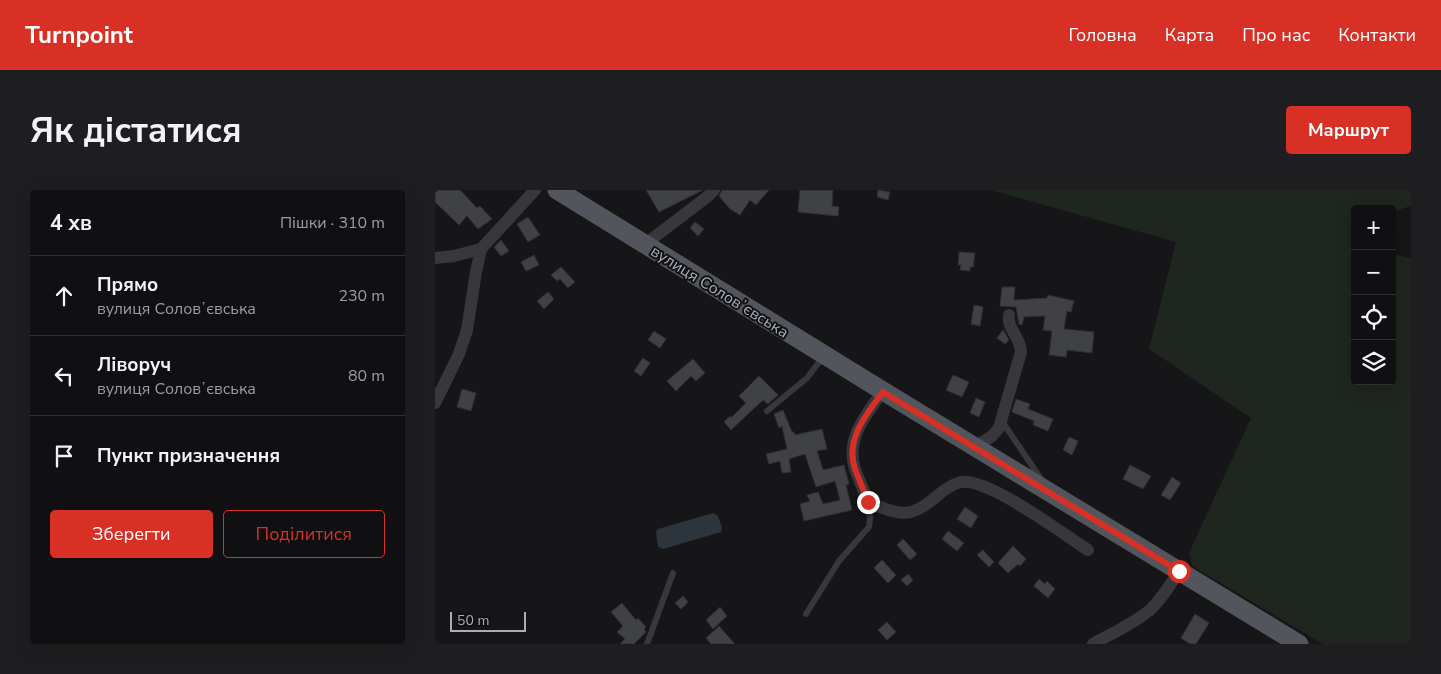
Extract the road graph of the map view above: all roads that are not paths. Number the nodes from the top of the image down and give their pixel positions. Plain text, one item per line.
1 (535, 190) edge
2 (557, 190) edge
3 (714, 190) edge
4 (645, 245) junction
5 (481, 249) junction
6 (435, 258) edge
7 (1009, 315) dead end
8 (824, 355) junction
9 (883, 392) junction
10 (435, 402) edge
11 (767, 412) dead end
12 (1002, 420) junction
13 (975, 447) junction
14 (1049, 491) junction
15 (868, 502) junction
16 (1089, 550) dead end
17 (1179, 571) junction
18 (673, 573) dead end
19 (806, 614) dead end
20 (647, 644) edge
21 (1093, 644) edge
22 (1299, 644) edge

1 - 5 street
2 - 4 main road, вулиця Соловʼєвська
3 - 4 street
4 - 8 main road, вулиця Соловʼєвська
5 - 6 street
5 - 10 street
7 - 12 street
8 - 9 main road, вулиця Соловʼєвська
8 - 11 lane
9 - 13 main road, вулиця Соловʼєвська
9 - 15 street
12 - 13 street
12 - 14 lane
13 - 14 main road, вулиця Соловʼєвська
14 - 17 main road, вулиця Соловʼєвська
15 - 16 street
15 - 19 lane
17 - 21 street
17 - 22 main road, вулиця Соловʼєвська
18 - 20 lane

